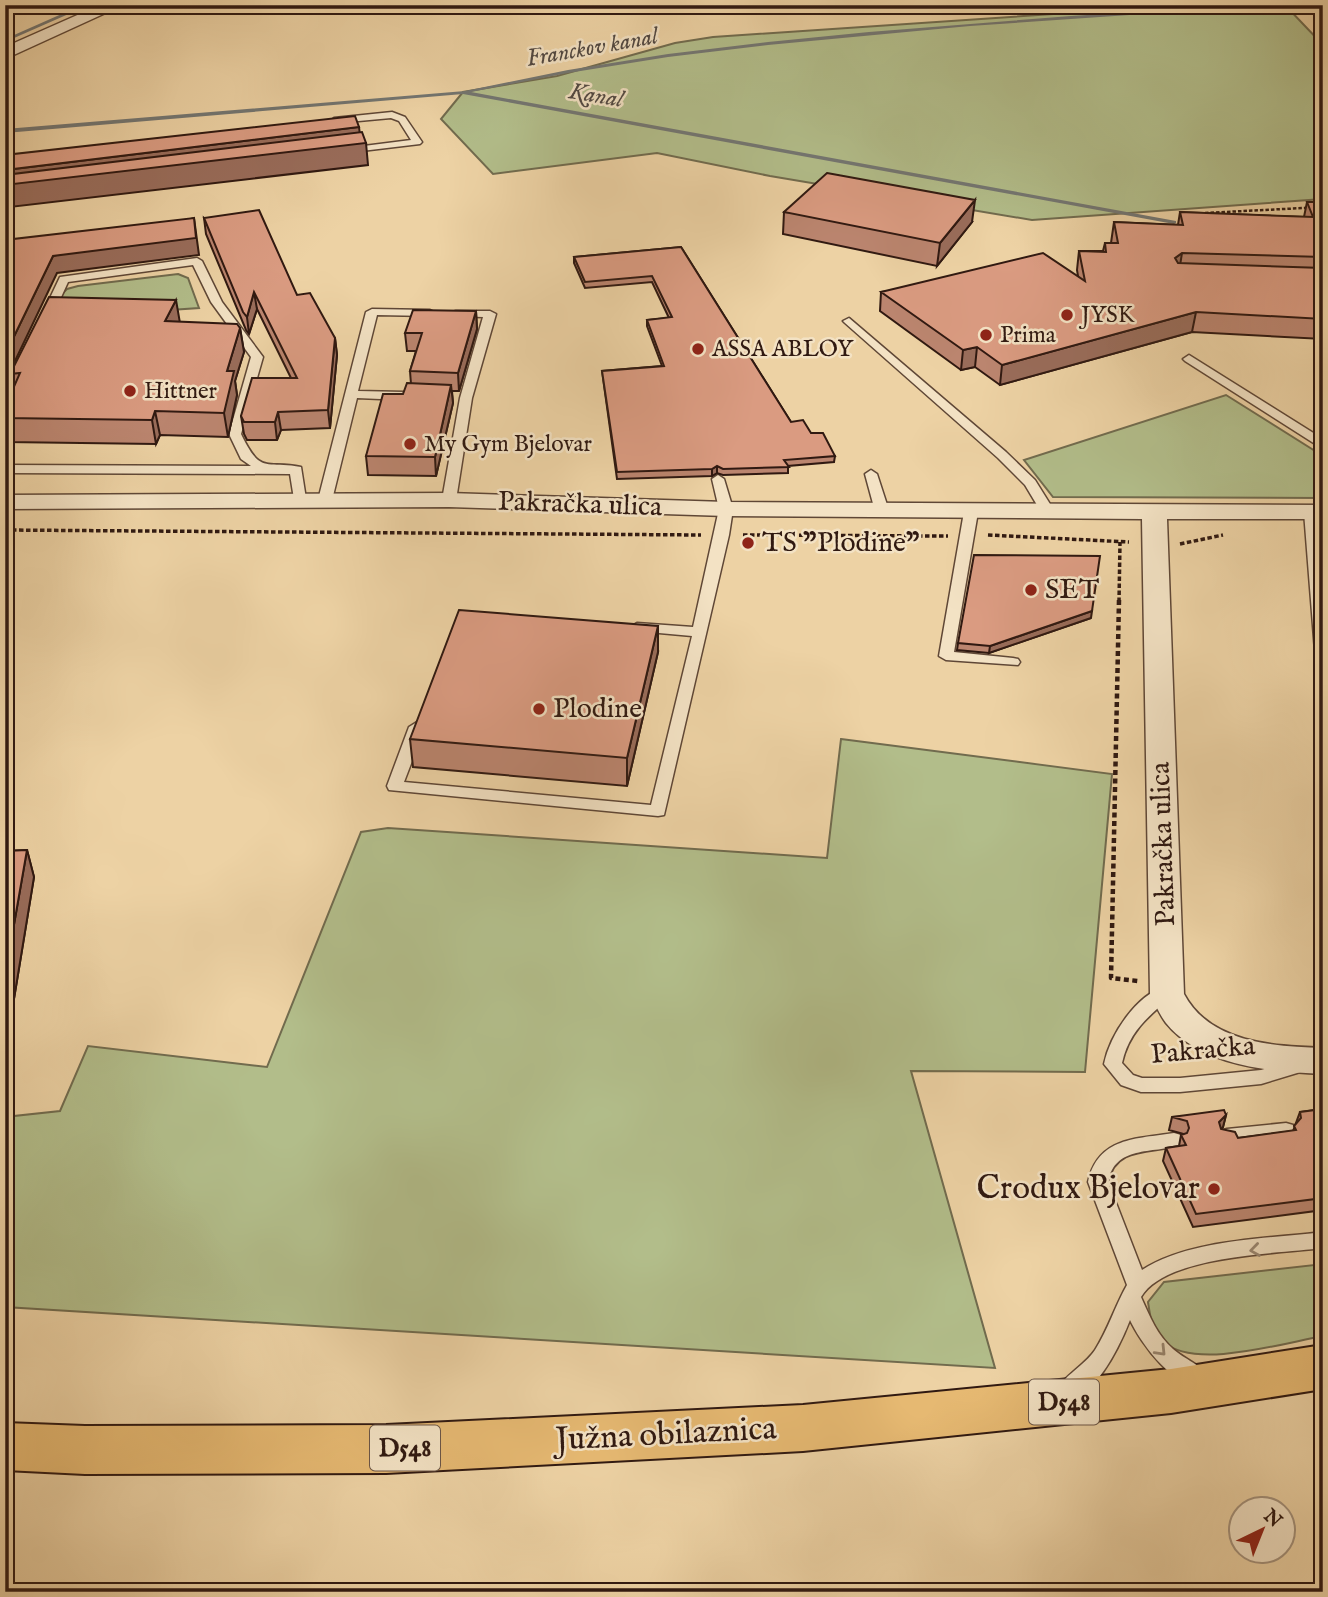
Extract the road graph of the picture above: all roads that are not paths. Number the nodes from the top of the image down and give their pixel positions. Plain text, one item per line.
1 (115, 5) edge
2 (5, 54) edge
3 (323, 122) edge
4 (335, 152) edge
5 (849, 321) dead end
6 (43, 325) edge
7 (1189, 359) dead end
8 (27, 360) edge
9 (351, 394) junction
10 (415, 396) edge
11 (5, 401) edge
12 (1323, 445) edge
13 (5, 470) edge
14 (268, 470) junction
15 (871, 474) dead end
16 (718, 479) dead end
17 (300, 499) junction
18 (325, 500) junction
19 (449, 500) junction
20 (5, 502) edge
21 (726, 509) junction
22 (882, 511) junction
23 (1048, 512) junction
24 (1317, 512) edge
25 (1154, 513) junction
26 (969, 524) junction
27 (1318, 540) edge
28 (616, 626) edge
29 (698, 632) junction
30 (1013, 662) dead end
31 (1323, 664) edge
32 (423, 712) edge
33 (1156, 987) junction
34 (1318, 1061) edge
35 (1286, 1130) edge
36 (1227, 1136) edge
37 (1174, 1140) dead end
38 (1323, 1240) edge
39 (1135, 1292) junction
40 (1323, 1367) edge
41 (1210, 1384) junction
42 (1043, 1404) junction
43 (5, 1446) edge

1 - 2 street
3 - 4 lane
5 - 23 lane
6 - 14 lane
7 - 12 lane
8 - 11 lane
9 - 10 lane
9 - 18 lane
9 - 19 lane
13 - 14 lane
14 - 17 lane
15 - 22 lane
16 - 21 lane
17 - 18 street, Pakračka ulica
17 - 20 street, Pakračka ulica
18 - 19 street, Pakračka ulica
19 - 21 street, Pakračka ulica
21 - 22 street, Pakračka ulica
21 - 29 lane
22 - 26 street, Pakračka ulica
23 - 25 street, Pakračka ulica
23 - 26 street, Pakračka ulica
24 - 25 street, Pakračka ulica
24 - 27 lane
25 - 33 street, Pakračka ulica
26 - 30 lane
27 - 31 lane
28 - 29 lane
29 - 32 lane
33 - 34 street
33 - 34 lane, Pakračka
35 - 36 lane
37 - 39 lane
38 -> 39 lane
39 -> 41 lane
39 - 42 lane
40 - 41 main road, Južna obilaznica / D548
41 - 42 main road, Južna obilaznica / D548
42 - 43 main road, Južna obilaznica / D548

